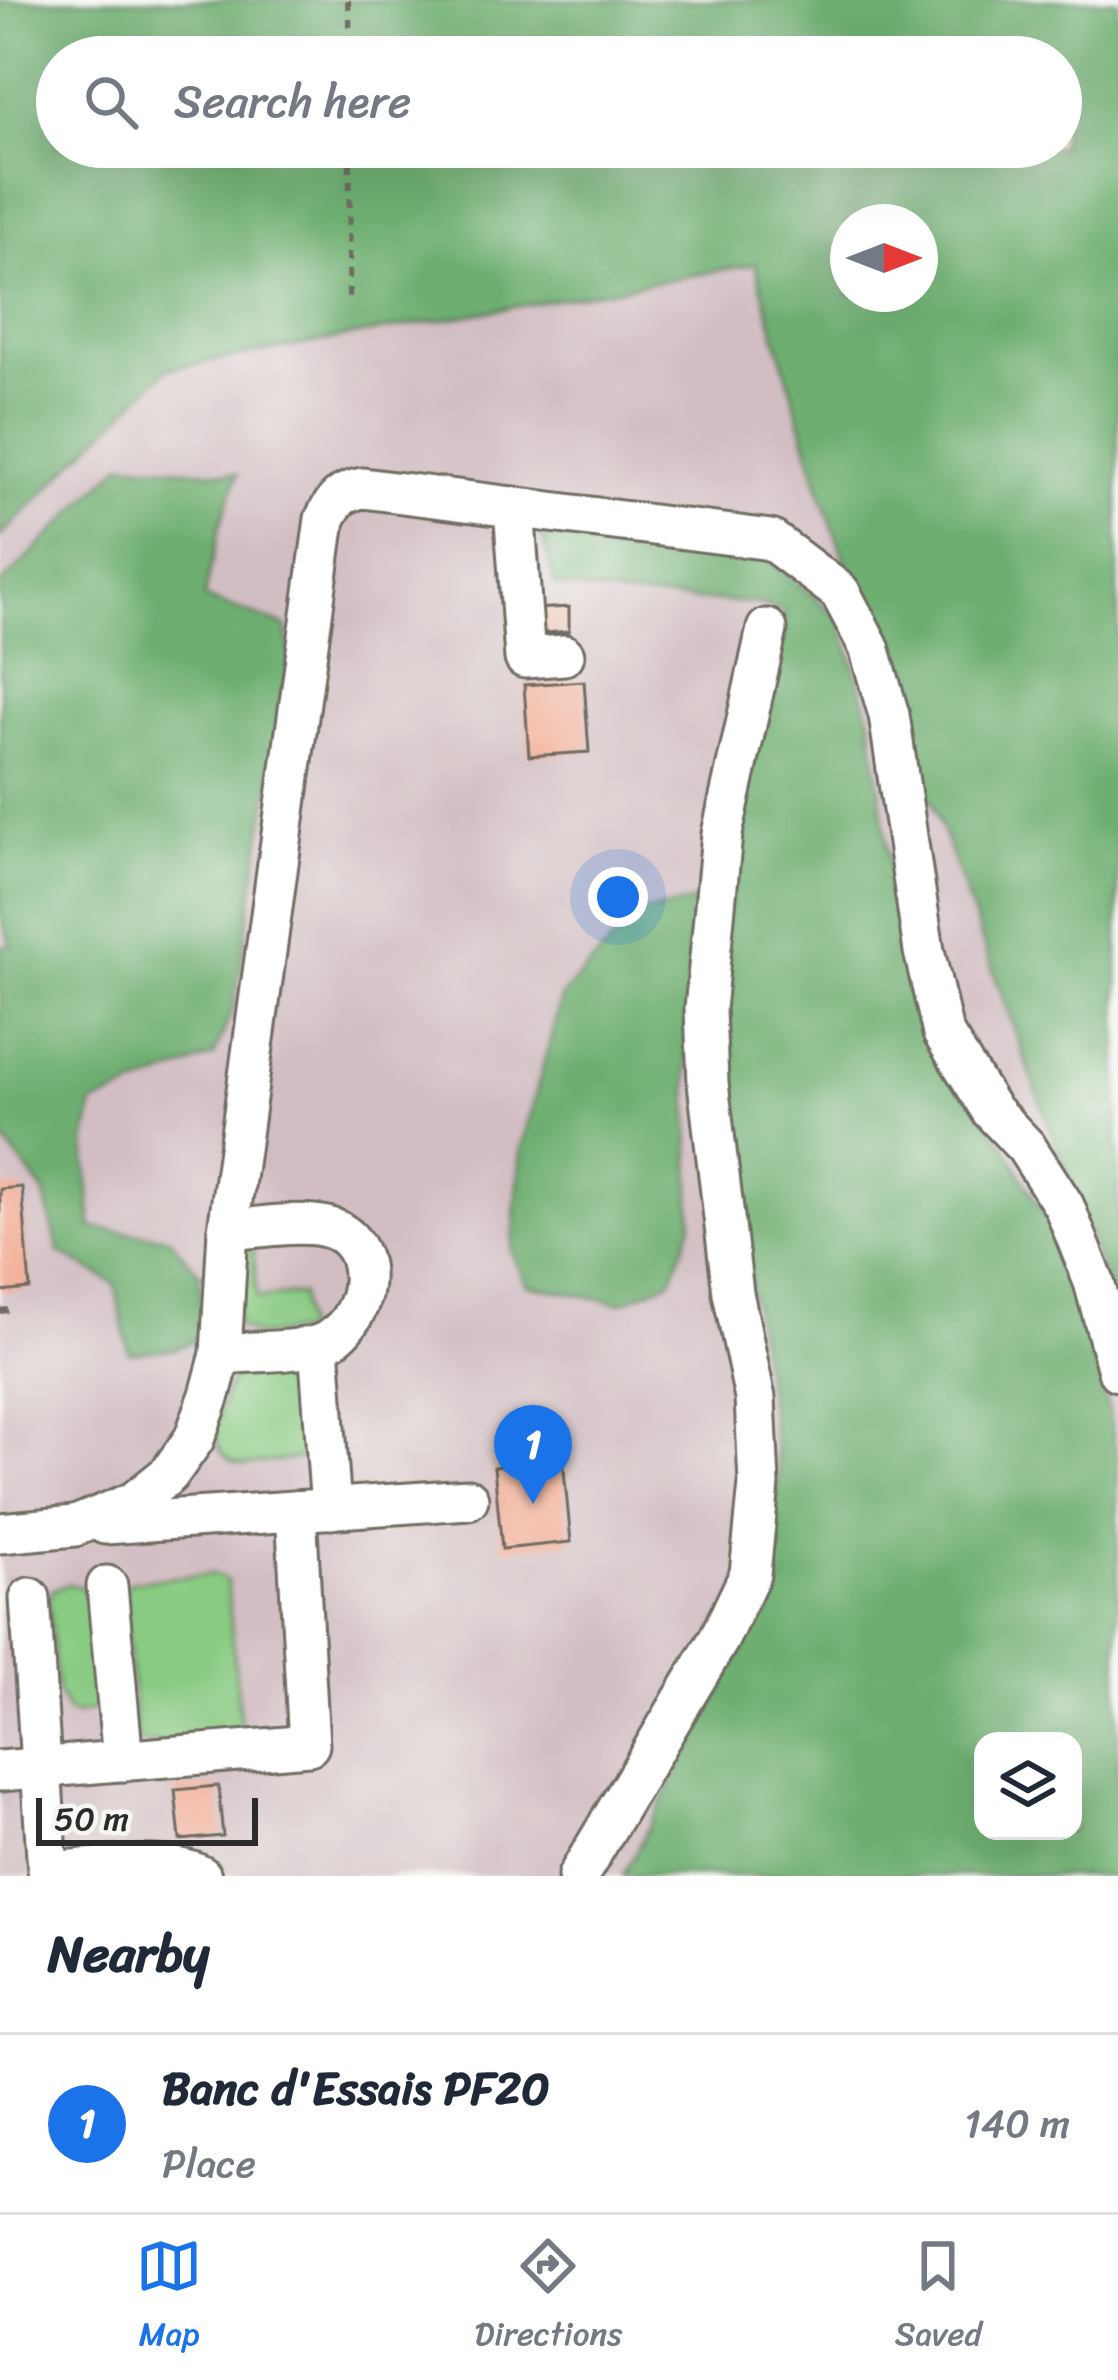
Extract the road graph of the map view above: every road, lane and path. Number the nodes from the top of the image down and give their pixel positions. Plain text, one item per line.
1 (349, 0) edge
2 (350, 36) edge
3 (350, 168) edge
4 (349, 296) dead end
5 (514, 507) junction
6 (767, 629) dead end
7 (563, 656) dead end
8 (228, 1230) junction
9 (319, 1346) junction
10 (221, 1354) junction
11 (1118, 1370) edge
12 (468, 1499) dead end
13 (314, 1510) junction
14 (75, 1526) junction
15 (0, 1533) edge
16 (106, 1586) dead end
17 (30, 1598) dead end
18 (123, 1761) junction
19 (40, 1768) junction
20 (0, 1772) edge
21 (201, 1876) edge
22 (578, 1876) edge

1 - 2 path
3 - 4 path
5 - 7 lane
5 - 8 lane
5 - 11 lane
6 - 22 lane
8 - 9 lane
8 - 10 lane
9 - 10 lane
9 - 13 lane
10 - 14 lane
12 - 13 lane
13 - 14 lane
13 - 18 lane
14 - 15 lane
16 - 18 lane
17 - 19 lane
18 - 19 lane
19 - 20 lane
19 - 21 lane

